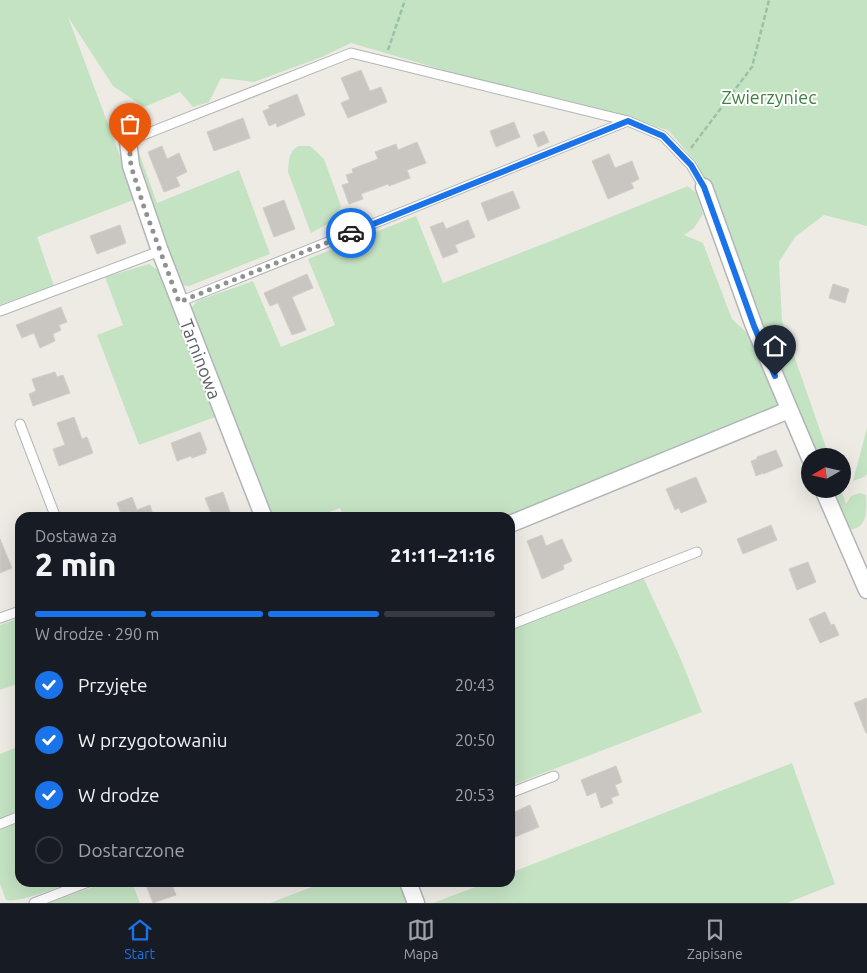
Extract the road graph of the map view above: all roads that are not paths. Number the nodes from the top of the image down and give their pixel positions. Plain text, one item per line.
1 (628, 121) junction
2 (128, 140) joint
3 (704, 187) joint
4 (160, 251) junction
5 (179, 302) junction
6 (0, 311) edge
7 (789, 410) junction
8 (20, 424) dead end
9 (806, 448) edge
10 (827, 498) edge
11 (54, 512) edge
12 (261, 512) edge
13 (515, 522) edge
14 (696, 552) dead end
15 (866, 586) edge
16 (15, 613) edge
17 (0, 618) edge
18 (515, 623) edge
19 (554, 776) dead end
20 (515, 791) edge
21 (15, 818) edge
22 (0, 824) edge
23 (75, 887) edge
24 (410, 887) edge
25 (34, 903) edge
26 (416, 903) edge

1 - 2 lane
1 - 3 lane
1 - 5 lane
2 - 4 street, Tarninowa
3 - 7 street
4 - 5 street, Tarninowa
4 - 6 lane
5 - 12 street, Tarninowa
7 - 9 street
7 - 13 street
8 - 11 lane
10 - 15 street
14 - 18 lane
16 - 17 lane
19 - 20 lane
21 - 22 lane
23 - 25 lane
24 - 26 street

